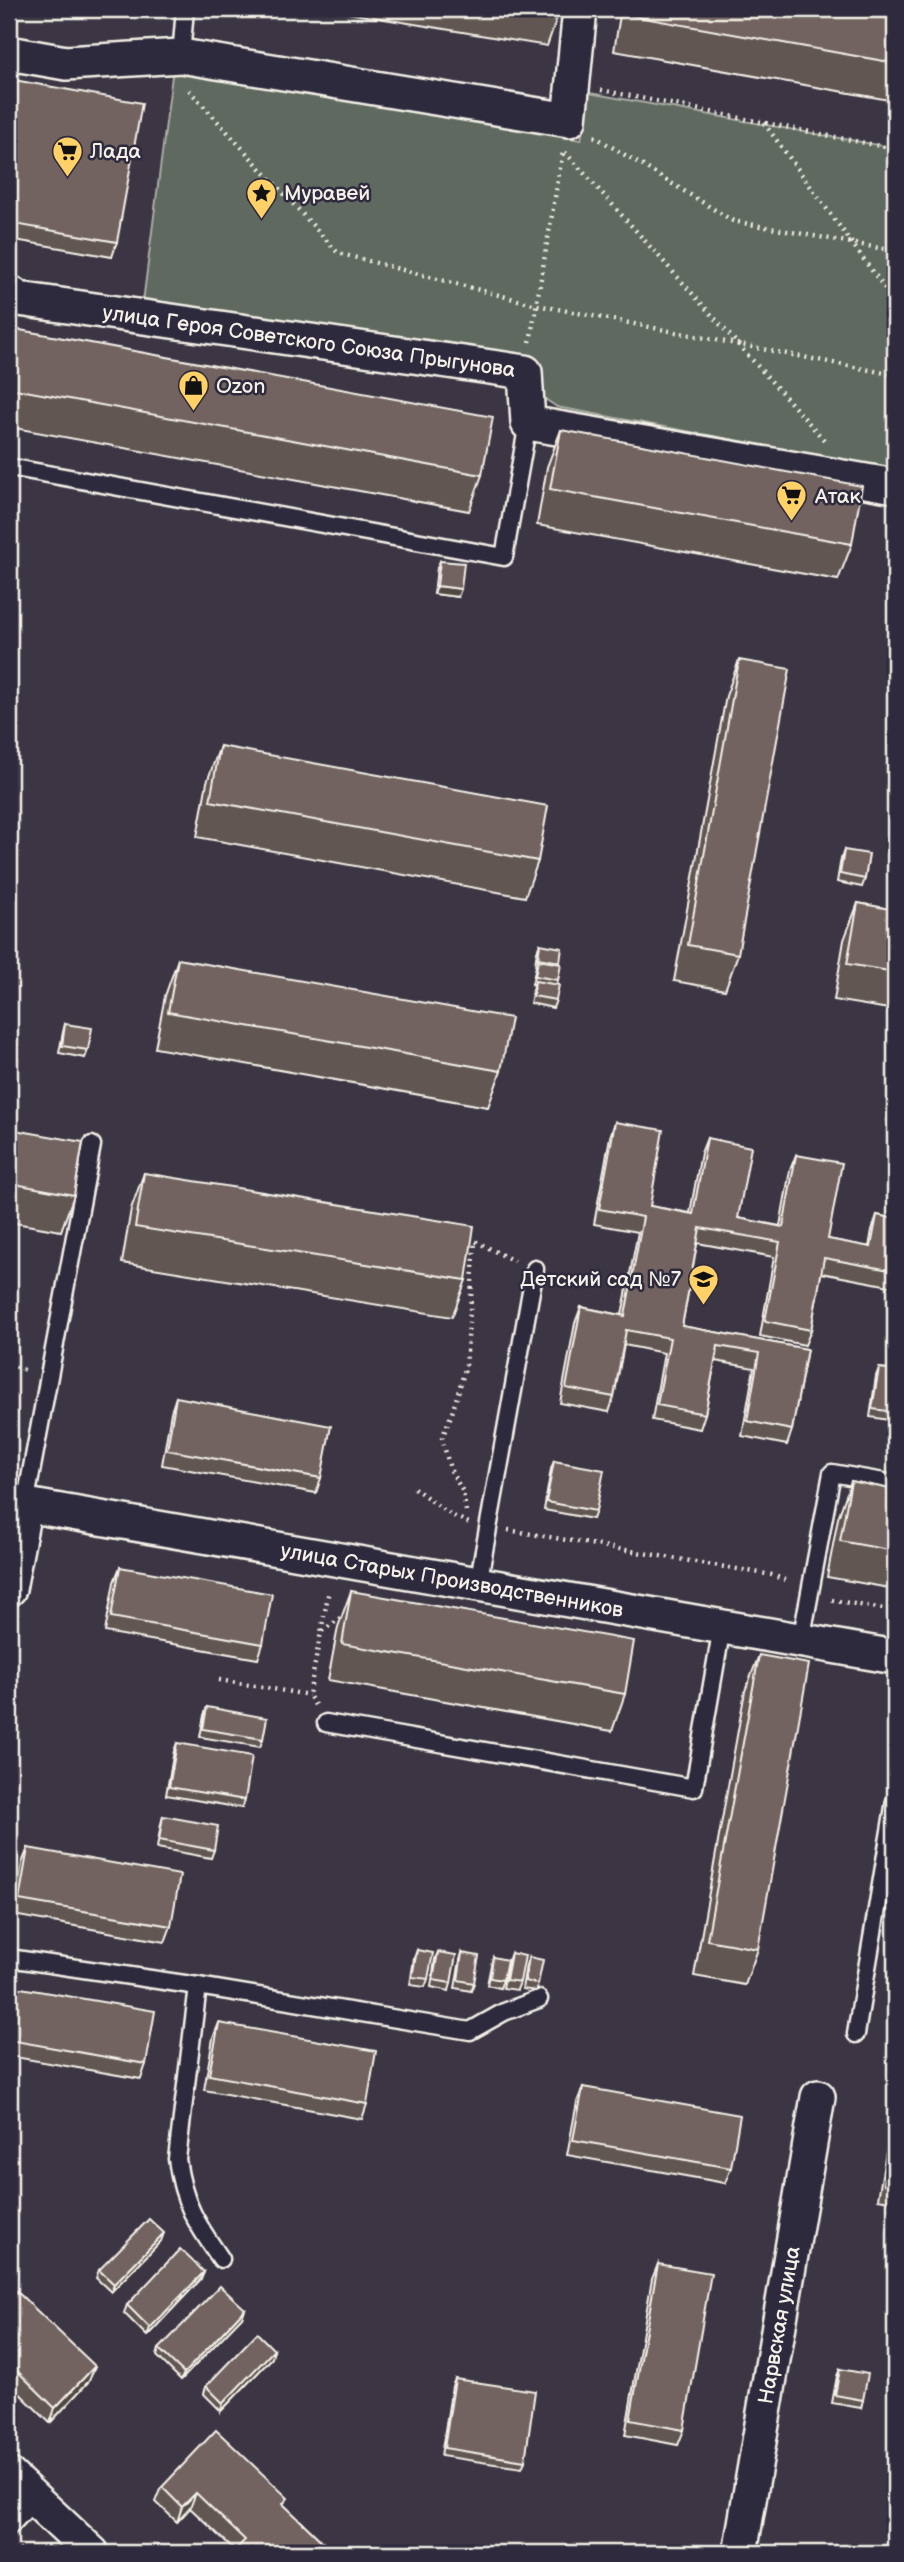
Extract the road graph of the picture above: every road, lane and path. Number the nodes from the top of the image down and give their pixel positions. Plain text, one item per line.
1 (185, 9) edge
2 (580, 9) edge
3 (9, 53) edge
4 (181, 55) junction
5 (572, 84) junction
6 (764, 123) junction
7 (566, 135) junction
8 (895, 149) edge
9 (852, 243) junction
10 (895, 251) edge
11 (9, 292) edge
12 (895, 302) edge
13 (537, 305) junction
14 (738, 344) junction
15 (525, 372) junction
16 (895, 375) edge
17 (528, 423) junction
18 (9, 467) edge
19 (861, 480) junction
20 (895, 486) edge
21 (92, 1145) dead end
22 (535, 1269) joint
23 (895, 1485) edge
24 (414, 1488) dead end
25 (17, 1504) edge
26 (468, 1523) junction
27 (488, 1526) junction
28 (478, 1584) junction
29 (9, 1589) edge
30 (329, 1590) dead end
31 (810, 1591) junction
32 (351, 1611) edge
33 (895, 1611) edge
34 (722, 1627) junction
35 (322, 1631) junction
36 (801, 1641) junction
37 (895, 1657) edge
38 (219, 1680) dead end
39 (309, 1695) junction
40 (326, 1723) joint
41 (895, 1801) edge
42 (9, 1958) edge
43 (198, 1986) junction
44 (539, 1999) dead end
45 (856, 2034) dead end
46 (818, 2097) dead end
47 (221, 2259) dead end
48 (9, 2475) edge
49 (35, 2500) junction
50 (9, 2527) edge
51 (92, 2553) edge
52 (740, 2553) edge

1 - 4 lane
2 - 5 street
3 - 4 street
4 - 7 street
4 - 13 path
5 - 6 path
5 - 7 street
6 - 8 path
6 - 9 path
7 - 9 path
7 - 13 path
7 - 14 path
9 - 10 path
9 - 12 path
11 - 15 street, улица Героя Советского Союза Прыгунова
13 - 14 path
13 - 15 path
14 - 16 path
14 - 19 path
15 - 17 street, улица Героя Советского Союза Прыгунова
17 - 18 lane
17 - 19 street
19 - 20 street
21 - 25 lane
22 - 26 path
22 - 27 lane
23 - 31 lane
24 - 26 path
25 - 28 street, улица Старых Производственников
25 - 29 street
26 - 27 path
27 - 28 lane
27 - 31 path
28 - 34 street, улица Старых Производственников
30 - 35 path
31 - 33 path
31 - 36 lane
32 - 35 path
34 - 36 street, улица Старых Производственников
34 - 40 lane
35 - 39 path
36 - 37 street, улица Старых Производственников
38 - 39 path
39 - 40 path
41 - 45 lane
42 - 43 lane
43 - 44 lane
43 - 47 lane
46 - 52 street, Нарвская улица
48 - 49 street
49 - 50 lane
49 - 51 street

